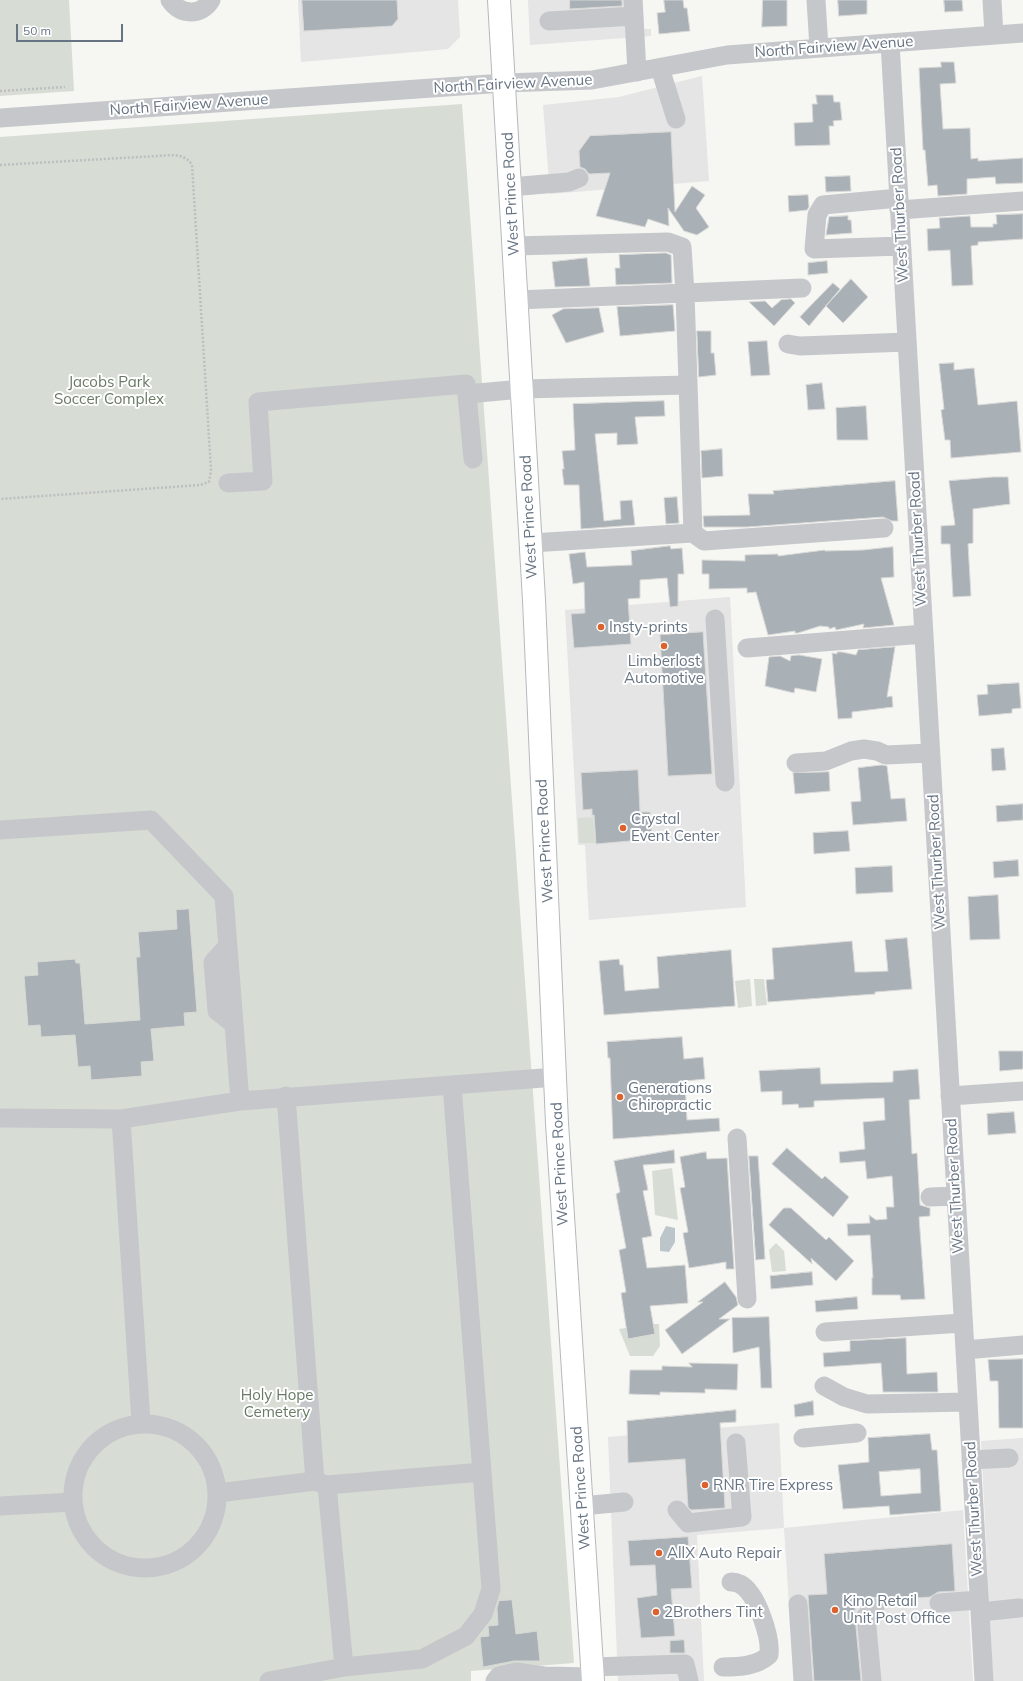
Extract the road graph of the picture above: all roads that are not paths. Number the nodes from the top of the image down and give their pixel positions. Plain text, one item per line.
1 (170, 0) edge
2 (211, 0) edge
3 (499, 0) edge
4 (816, 0) edge
5 (992, 0) edge
6 (634, 8) edge
7 (549, 22) dead end
8 (1023, 33) edge
9 (994, 35) junction
10 (890, 43) junction
11 (819, 48) junction
12 (660, 68) junction
13 (637, 72) junction
14 (504, 83) junction
15 (0, 118) edge
16 (676, 119) dead end
17 (578, 178) dead end
18 (510, 187) junction
19 (1023, 201) edge
20 (899, 204) junction
21 (514, 246) junction
22 (901, 246) junction
23 (802, 288) dead end
24 (685, 293) junction
25 (517, 300) junction
26 (907, 342) junction
27 (788, 344) dead end
28 (688, 385) junction
29 (522, 389) junction
30 (467, 394) junction
31 (472, 460) dead end
32 (228, 483) dead end
33 (884, 528) dead end
34 (693, 534) junction
35 (531, 543) junction
36 (715, 619) dead end
37 (924, 634) junction
38 (747, 648) dead end
39 (930, 753) junction
40 (796, 763) dead end
41 (725, 782) dead end
42 (0, 830) edge
43 (556, 1077) junction
44 (452, 1085) junction
45 (1023, 1091) edge
46 (286, 1096) junction
47 (950, 1096) junction
48 (240, 1101) junction
49 (0, 1118) edge
50 (121, 1119) junction
51 (737, 1138) dead end
52 (956, 1196) junction
53 (930, 1197) dead end
54 (748, 1299) dead end
55 (963, 1323) junction
56 (825, 1332) dead end
57 (1023, 1345) edge
58 (965, 1350) junction
59 (824, 1386) dead end
60 (968, 1402) junction
61 (141, 1422) junction
62 (857, 1433) dead end
63 (803, 1438) dead end
64 (736, 1443) dead end
65 (1009, 1458) dead end
66 (971, 1460) junction
67 (482, 1472) junction
68 (321, 1483) junction
69 (218, 1493) junction
70 (73, 1502) junction
71 (624, 1502) dead end
72 (0, 1506) edge
73 (582, 1506) junction
74 (677, 1510) dead end
75 (731, 1582) dead end
76 (939, 1603) dead end
77 (798, 1604) dead end
78 (980, 1606) junction
79 (875, 1608) dead end
80 (1019, 1608) dead end
81 (344, 1667) junction
82 (723, 1667) dead end
83 (593, 1675) edge
84 (269, 1681) edge
85 (495, 1681) edge
86 (689, 1681) edge
87 (803, 1681) edge
88 (872, 1681) edge
89 (984, 1681) edge

1 - 2 street
3 - 14 main road, West Prince Road
4 - 11 street
5 - 9 street
6 - 7 street
6 - 13 street
8 - 9 street, North Fairview Avenue
9 - 10 street, North Fairview Avenue
10 - 11 street, North Fairview Avenue
10 - 20 street, West Thurber Road
11 - 12 street, North Fairview Avenue
12 - 13 street, North Fairview Avenue
12 - 16 street
13 - 14 street, North Fairview Avenue
14 - 15 street, North Fairview Avenue
14 - 18 main road, West Prince Road
17 - 18 street
18 - 21 main road, West Prince Road
19 - 20 street
20 - 22 street, West Thurber Road
20 - 22 street
21 - 24 street
21 - 25 main road, West Prince Road
22 - 26 street, West Thurber Road
23 - 24 street
24 - 25 street
24 - 28 street
25 - 29 main road, West Prince Road
26 - 27 street
26 - 37 street, West Thurber Road
28 - 29 street
28 - 34 street
29 - 30 street
29 - 35 main road, West Prince Road
30 - 31 street
30 - 32 street
33 - 34 street
34 - 35 street
35 - 43 main road, West Prince Road
36 - 41 street
37 - 38 street
37 - 39 street, West Thurber Road
39 - 40 street
39 - 47 street, West Thurber Road
42 - 48 street
43 - 44 street
43 - 73 main road, West Prince Road
44 - 46 street
44 - 67 street
45 - 47 street
46 - 48 street
46 - 68 street
47 - 52 street, West Thurber Road
48 - 50 street
49 - 50 street
50 - 61 street
51 - 54 street
52 - 53 street
52 - 55 street, West Thurber Road
55 - 56 street
55 - 58 street, West Thurber Road
57 - 58 street
58 - 60 street, West Thurber Road
59 - 60 street
60 - 66 street, West Thurber Road
61 - 69 street
61 - 70 street
62 - 63 street
64 - 74 street
65 - 66 street
66 - 78 street, West Thurber Road
67 - 68 street
67 - 81 street
68 - 69 street
68 - 81 street
69 - 70 street
70 - 72 street
71 - 73 street
73 - 83 main road, West Prince Road
75 - 82 street
76 - 78 street
77 - 87 street
78 - 80 street
78 - 89 street, West Thurber Road
79 - 88 street
81 - 84 street
83 - 85 street
83 - 86 street

